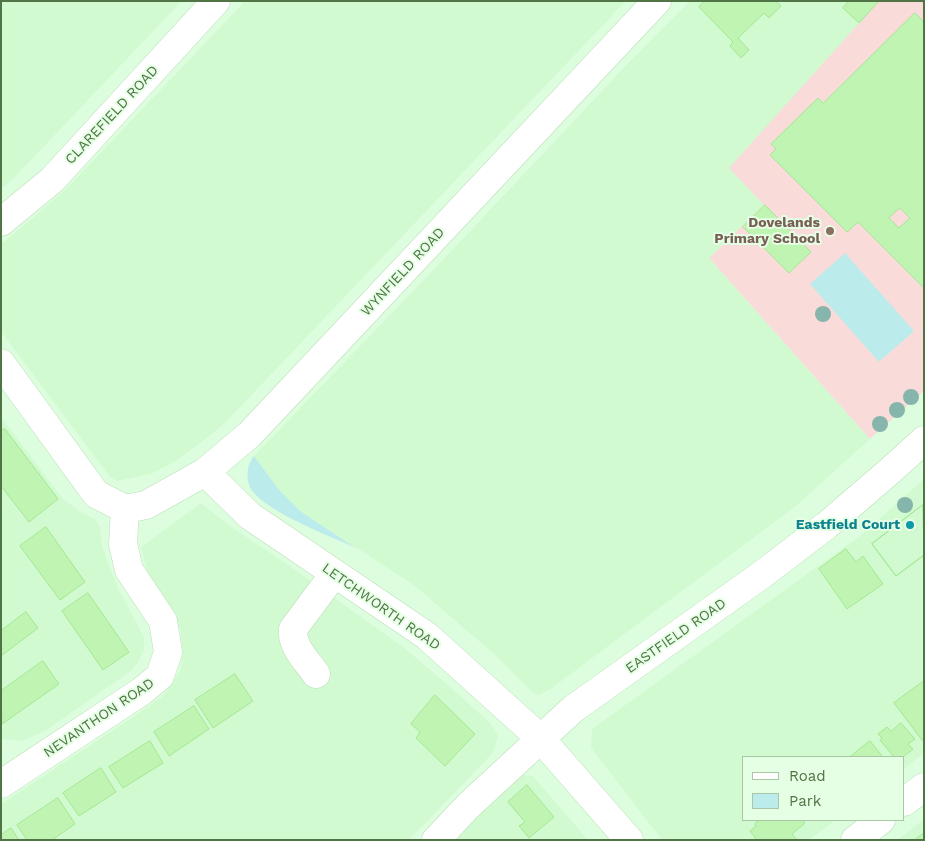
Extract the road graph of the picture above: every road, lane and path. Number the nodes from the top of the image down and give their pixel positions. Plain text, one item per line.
1 (216, 1) edge
2 (657, 1) edge
3 (1, 222) edge
4 (1, 363) edge
5 (924, 440) edge
6 (205, 472) junction
7 (125, 509) junction
8 (334, 574) junction
9 (316, 674) dead end
10 (541, 739) junction
11 (1, 784) edge
12 (924, 787) edge
13 (905, 801) edge
14 (880, 821) edge
15 (436, 840) edge
16 (629, 840) edge
17 (855, 840) edge

1 - 3 street, CLAREFIELD ROAD
2 - 6 street, WYNFIELD ROAD
4 - 7 street
5 - 10 street, EASTFIELD ROAD
6 - 7 street, WYNFIELD ROAD
6 - 8 street, LETCHWORTH ROAD
7 - 11 street, NEVANTHON ROAD
8 - 9 street
8 - 10 street, LETCHWORTH ROAD
10 - 15 street, EASTFIELD ROAD
10 - 16 street, LETCHWORTH ROAD
12 - 13 street
14 - 17 street

